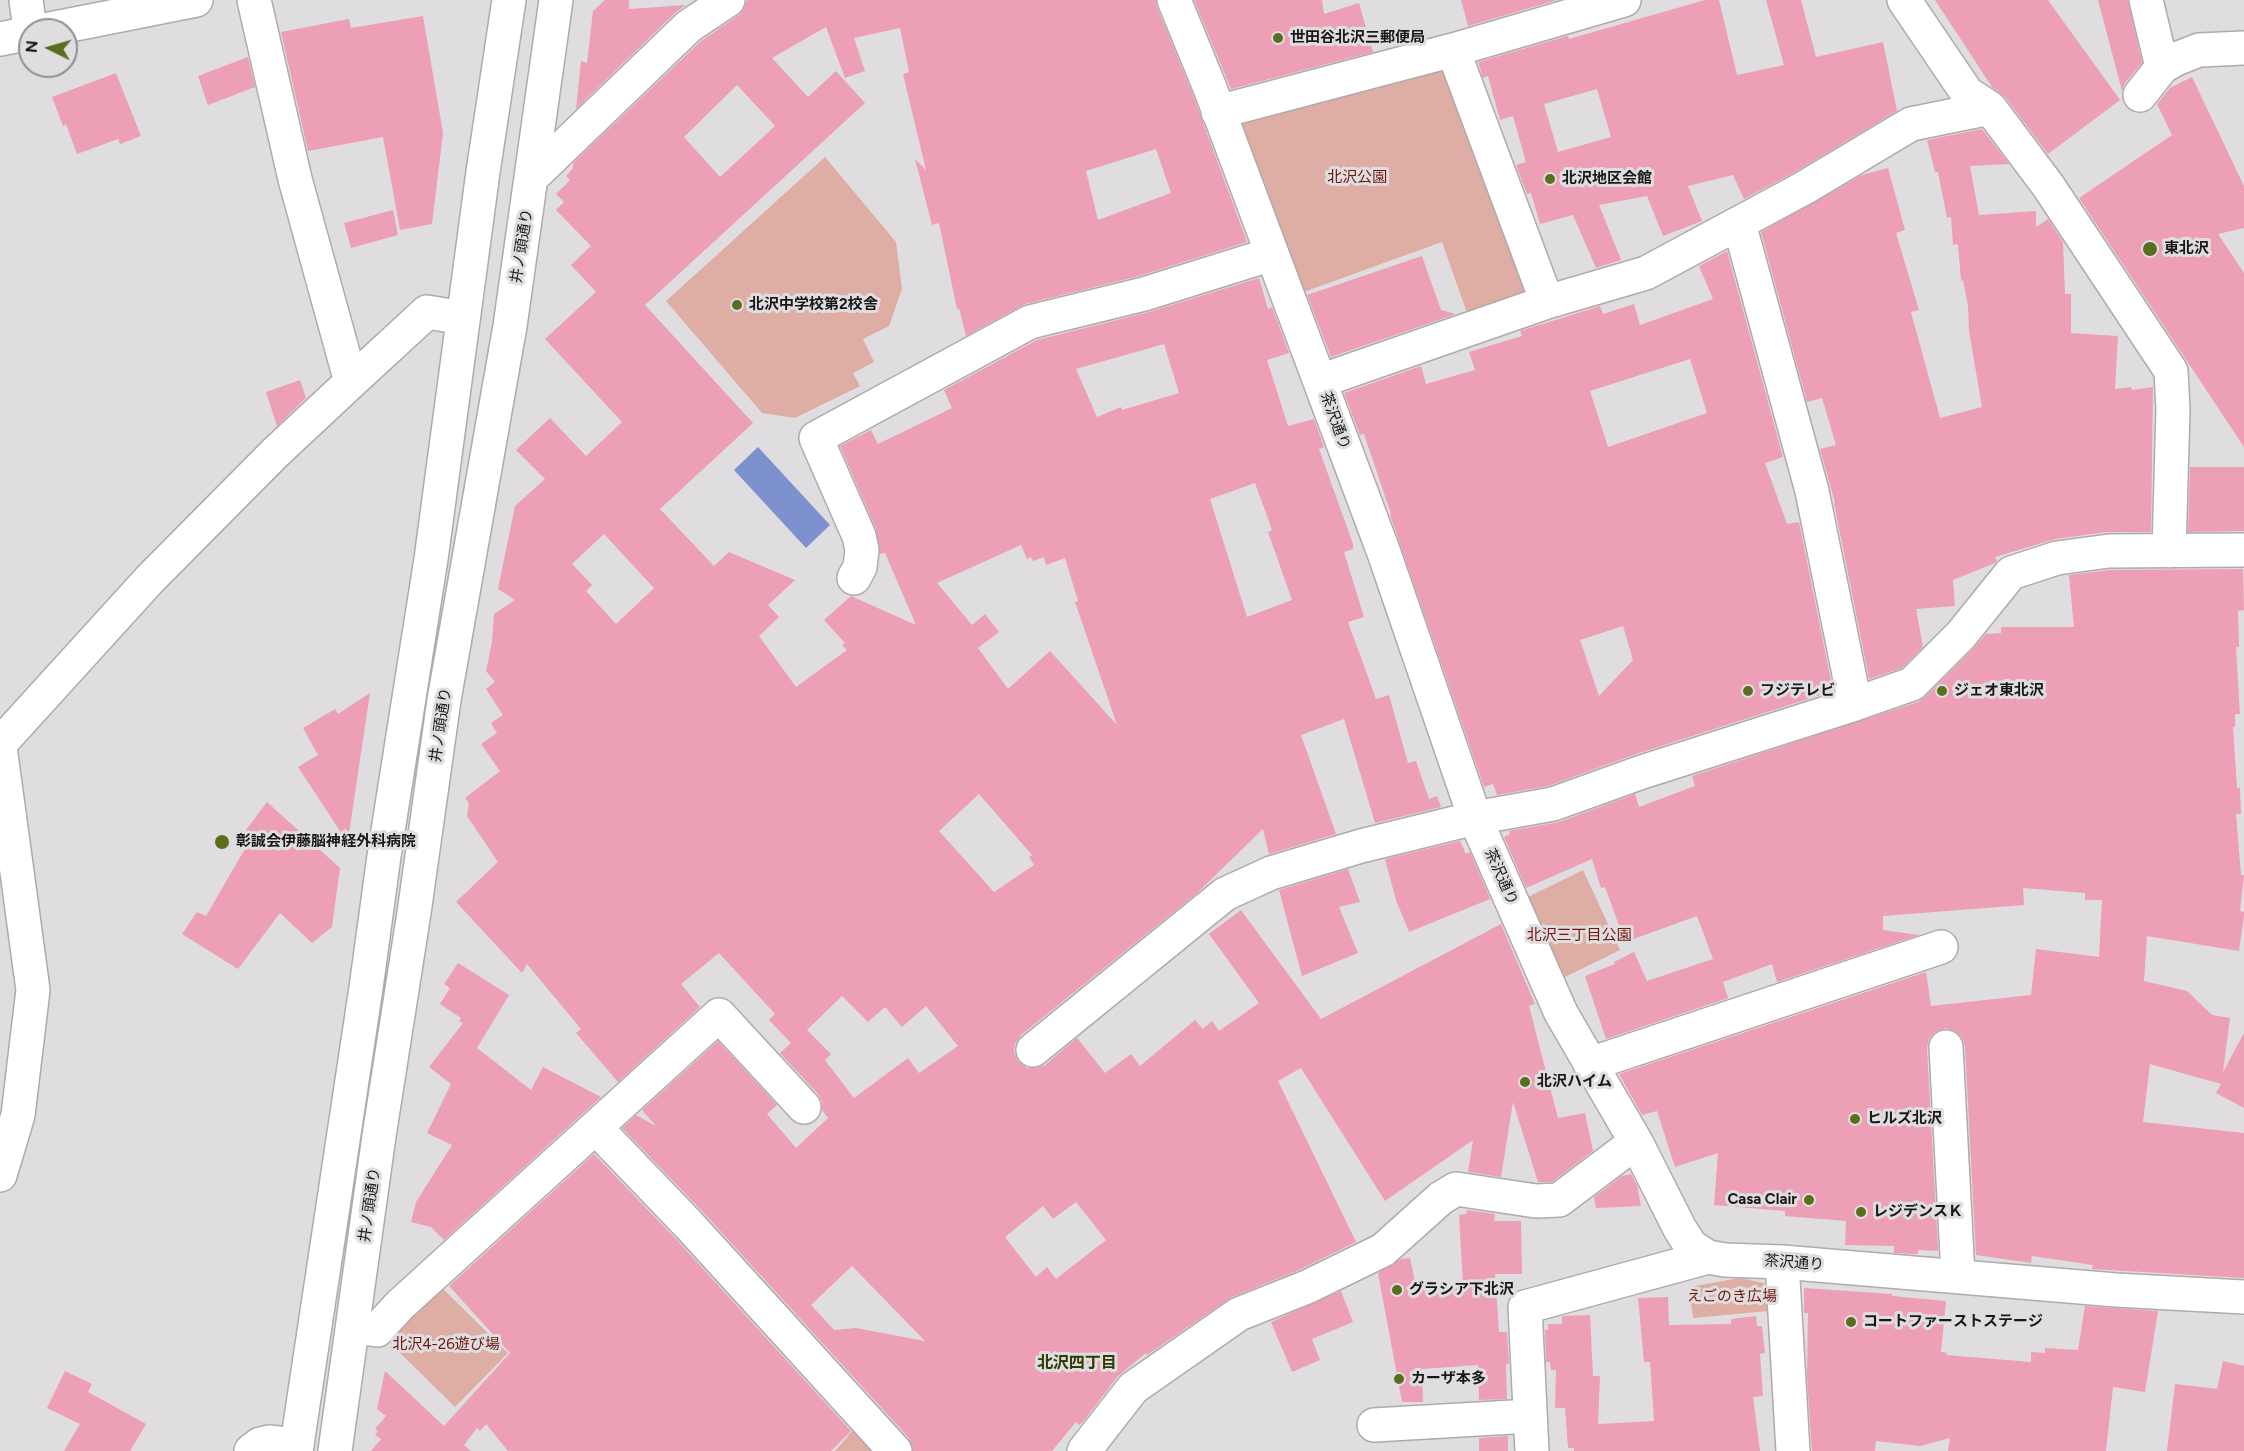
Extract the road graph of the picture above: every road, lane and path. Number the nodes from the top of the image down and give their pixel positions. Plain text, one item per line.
1 (26, 0) edge
2 (196, 0) edge
3 (254, 0) edge
4 (509, 0) edge
5 (556, 0) edge
6 (728, 0) edge
7 (1174, 0) edge
8 (1624, 0) edge
9 (1904, 0) edge
10 (2146, 0) edge
11 (28, 18) edge
12 (78, 23) edge
13 (18, 34) edge
14 (0, 39) edge
15 (2244, 48) edge
16 (1454, 50) junction
17 (2162, 67) junction
18 (2140, 95) dead end
19 (1990, 108) junction
20 (1218, 112) junction
21 (532, 177) junction
22 (1739, 224) junction
23 (1272, 254) junction
24 (1547, 302) junction
25 (463, 318) junction
26 (1320, 381) junction
27 (351, 382) junction
28 (2244, 550) edge
29 (2169, 551) junction
30 (854, 578) dead end
31 (1856, 704) junction
32 (0, 746) edge
33 (1475, 818) junction
34 (1941, 947) dead end
35 (1946, 1047) dead end
36 (1033, 1050) dead end
37 (1590, 1064) junction
38 (804, 1107) dead end
39 (596, 1128) junction
40 (1636, 1142) junction
41 (0, 1175) edge
42 (1708, 1257) junction
43 (1782, 1262) junction
44 (1958, 1276) junction
45 (2244, 1297) edge
46 (353, 1328) junction
47 (1530, 1416) junction
48 (1374, 1425) dead end
49 (296, 1448) edge
50 (251, 1451) edge
51 (335, 1451) edge
52 (895, 1451) edge
53 (1084, 1451) edge
54 (1532, 1451) edge
55 (1793, 1451) edge

1 - 11 street
2 - 12 street
3 - 27 street
4 - 25 street
5 - 21 street, 井ノ頭通り
6 - 21 street
7 - 20 street, 茶沢通り
8 - 16 street
9 - 19 street
10 - 17 street
13 - 14 street
15 - 17 street
16 - 20 street
16 - 24 street
17 - 18 street
19 - 22 street
19 - 29 street
20 - 23 street, 茶沢通り
21 - 46 street, 井ノ頭通り
22 - 24 street
22 - 31 street
23 - 26 street, 茶沢通り
23 - 30 street
24 - 26 street
25 - 27 street
25 - 49 street
26 - 33 street, 茶沢通り
27 - 32 street
28 - 29 street
29 - 31 street
31 - 33 street
32 - 41 street
33 - 36 street
33 - 37 street, 茶沢通り
34 - 37 street
35 - 44 street
37 - 40 street, 茶沢通り
38 - 39 street
39 - 46 street
39 - 52 street
40 - 42 street, 茶沢通り
40 - 53 street
42 - 43 street, 茶沢通り
42 - 47 street
43 - 44 street, 茶沢通り
43 - 55 street
44 - 45 street, 茶沢通り
46 - 51 street, 井ノ頭通り
47 - 48 street
47 - 54 street
49 - 50 street

